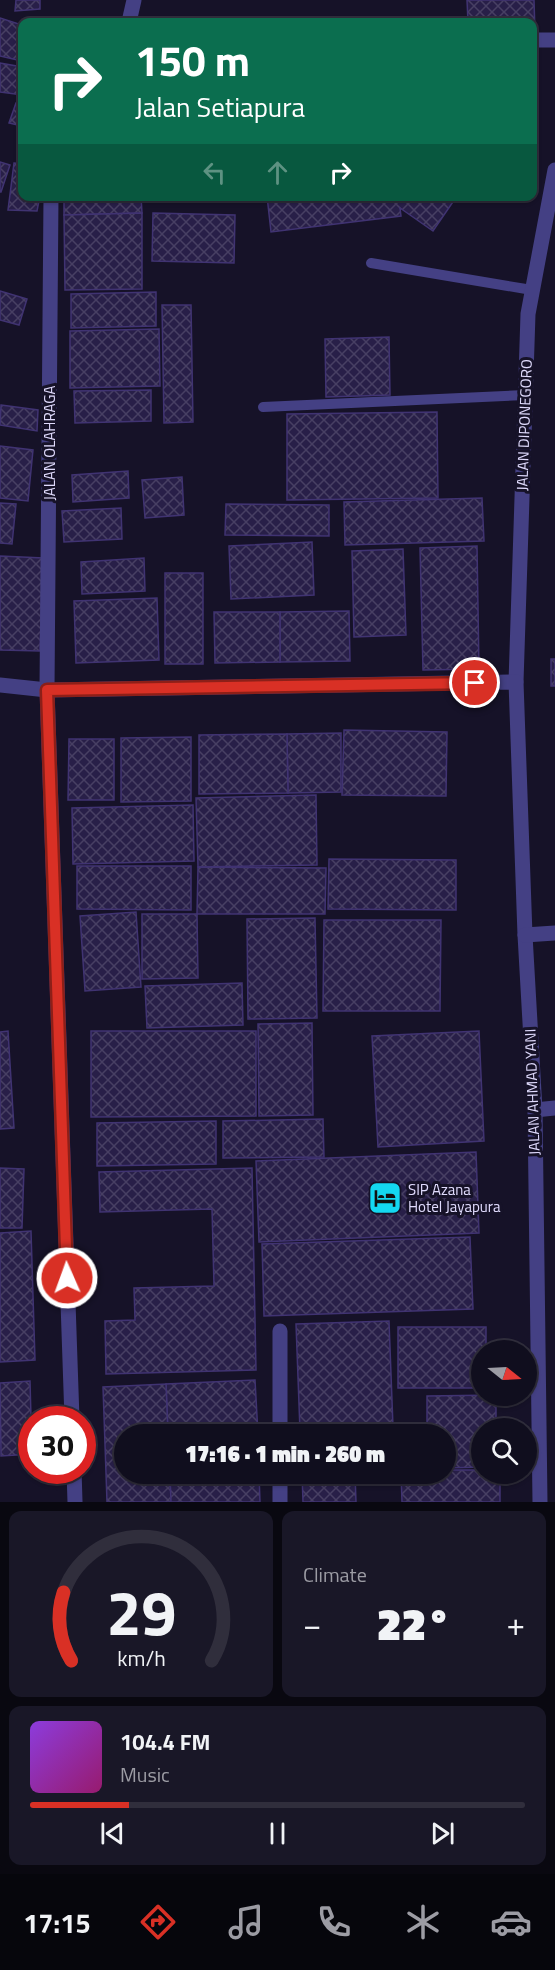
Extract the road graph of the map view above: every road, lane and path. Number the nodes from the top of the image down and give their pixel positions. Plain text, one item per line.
1 (134, 0) edge
2 (130, 18) edge
3 (537, 40) edge
4 (555, 40) edge
5 (555, 170) edge
6 (51, 201) edge
7 (371, 263) dead end
8 (532, 290) junction
9 (525, 395) junction
10 (263, 407) dead end
11 (516, 682) junction
12 (0, 685) edge
13 (47, 690) junction
14 (555, 933) edge
15 (525, 935) junction
16 (555, 1108) edge
17 (534, 1110) junction
18 (280, 1330) dead end
19 (72, 1406) edge
20 (280, 1424) edge
21 (74, 1484) edge
22 (280, 1484) edge
23 (75, 1502) edge
24 (280, 1502) edge
25 (540, 1502) edge

1 - 2 street
3 - 4 street
5 - 8 street, JALAN DIPONEGORO
6 - 13 street, JALAN OLAHRAGA
7 - 8 lane
8 - 9 street, JALAN DIPONEGORO
9 - 10 lane
9 - 11 street, JALAN DIPONEGORO
11 - 13 street
11 - 15 street, JALAN AHMAD YANI
12 - 13 street
13 - 19 street, JALAN OLAHRAGA
14 - 15 street
15 - 17 street, JALAN AHMAD YANI
16 - 17 street
17 - 25 street, JALAN AHMAD YANI
18 - 20 street
21 - 23 street
22 - 24 street

